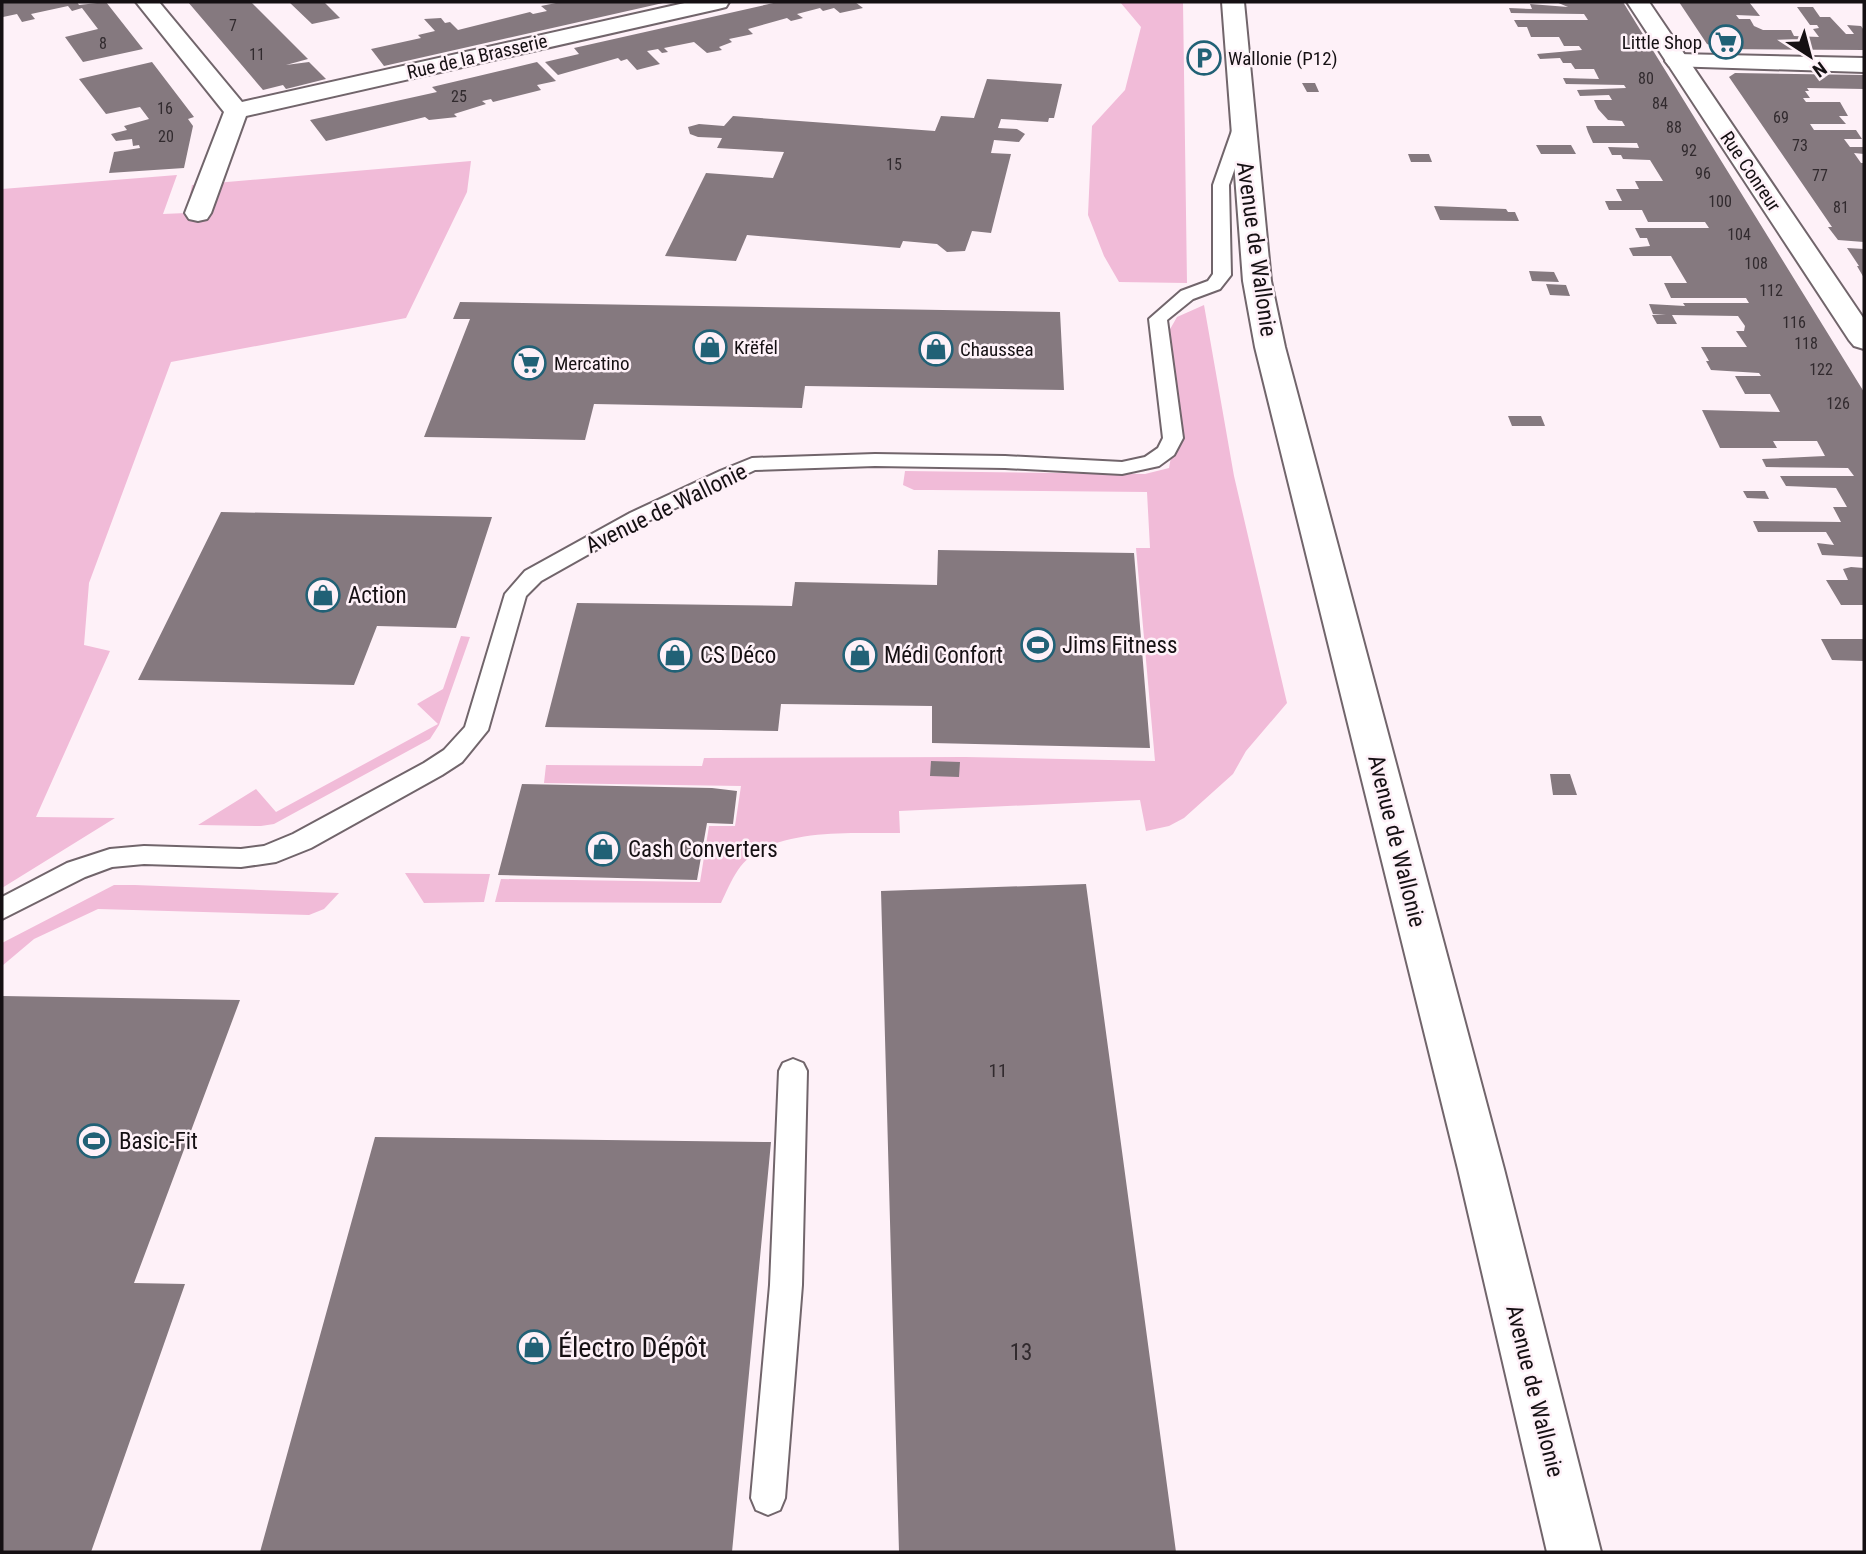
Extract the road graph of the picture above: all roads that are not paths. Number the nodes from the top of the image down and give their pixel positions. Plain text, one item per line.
1 (147, 2) edge
2 (718, 2) edge
3 (1233, 2) edge
4 (1638, 2) edge
5 (1677, 61) junction
6 (1864, 65) edge
7 (236, 111) junction
8 (1242, 125) junction
9 (198, 213) dead end
10 (1864, 340) edge
11 (2, 909) edge
12 (793, 1071) dead end
13 (768, 1498) dead end
14 (1574, 1552) edge

1 - 7 street
2 - 7 street, Rue de la Brasserie
3 - 8 street, Avenue de Wallonie
4 - 5 street, Rue Conreur
5 - 6 street
5 - 10 street, Rue Conreur
7 - 9 street
8 - 11 lane, Avenue de Wallonie
8 - 14 street, Avenue de Wallonie
12 - 13 lane

